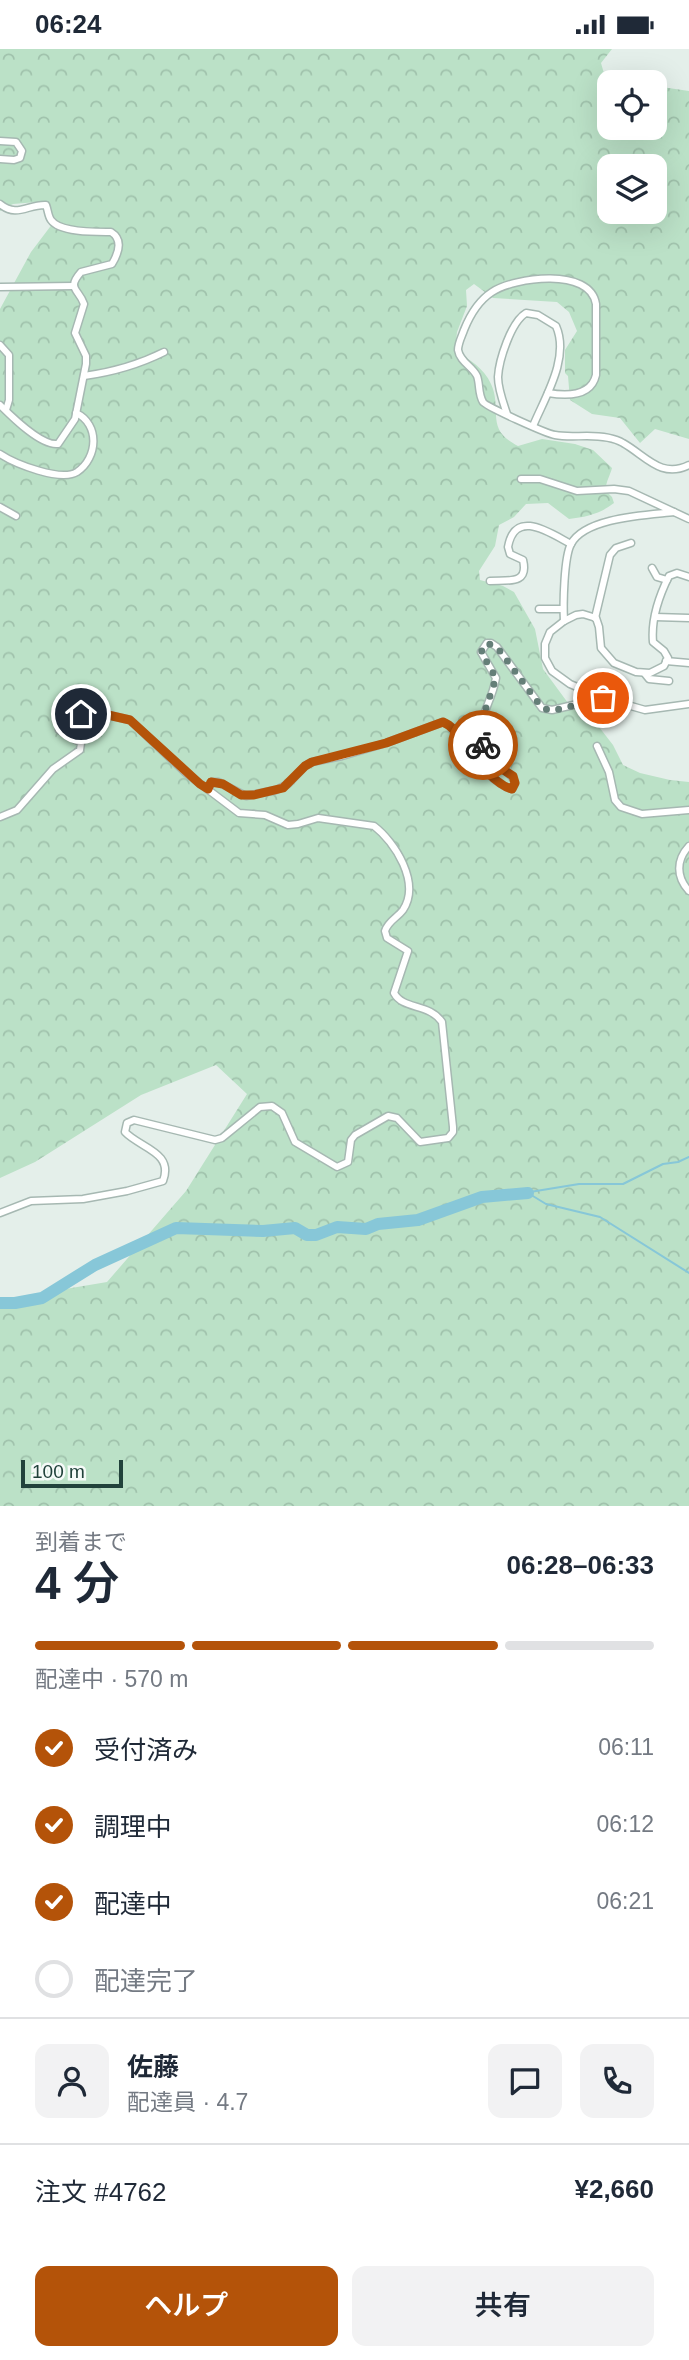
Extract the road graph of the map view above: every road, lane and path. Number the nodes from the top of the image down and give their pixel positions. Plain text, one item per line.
1 (0, 141) edge
2 (0, 159) edge
3 (0, 204) edge
4 (74, 286) junction
5 (0, 287) edge
6 (0, 345) edge
7 (164, 352) dead end
8 (84, 376) junction
9 (548, 393) junction
10 (3, 408) edge
11 (76, 414) junction
12 (508, 414) junction
13 (533, 426) junction
14 (0, 454) edge
15 (689, 465) edge
16 (521, 479) dead end
17 (0, 507) edge
18 (674, 512) junction
19 (16, 516) dead end
20 (689, 519) edge
21 (631, 543) dead end
22 (571, 544) junction
23 (652, 568) dead end
24 (689, 577) edge
25 (491, 580) dead end
26 (667, 580) junction
27 (539, 608) dead end
28 (563, 609) junction
29 (655, 617) junction
30 (595, 618) junction
31 (689, 618) edge
32 (564, 621) junction
33 (666, 661) junction
34 (689, 663) edge
35 (645, 674) junction
36 (669, 681) dead end
37 (603, 698) junction
38 (689, 704) edge
39 (597, 746) dead end
40 (208, 789) junction
41 (689, 810) edge
42 (0, 817) edge
43 (689, 846) edge
44 (689, 891) edge
45 (0, 1213) edge

1 - 2 street
3 - 4 street
4 - 5 street
4 - 8 street
6 - 10 street
7 - 8 street
8 - 11 street
9 - 12 street
9 - 12 street
9 - 13 street
10 - 11 street
11 - 14 street
12 - 13 street
13 - 15 street
16 - 18 street
17 - 19 street
18 - 20 street
18 - 22 street
21 - 30 street
22 - 25 street
22 - 28 street
23 - 26 street
24 - 26 street
26 - 29 street
27 - 28 street
28 - 32 street
29 - 31 street
29 - 33 street
30 - 32 street
30 - 35 street
32 - 37 street
33 - 34 street
33 - 35 street
35 - 36 street
37 - 38 street
37 - 40 street
39 - 41 street
40 - 42 street
40 - 45 street
43 - 44 street

